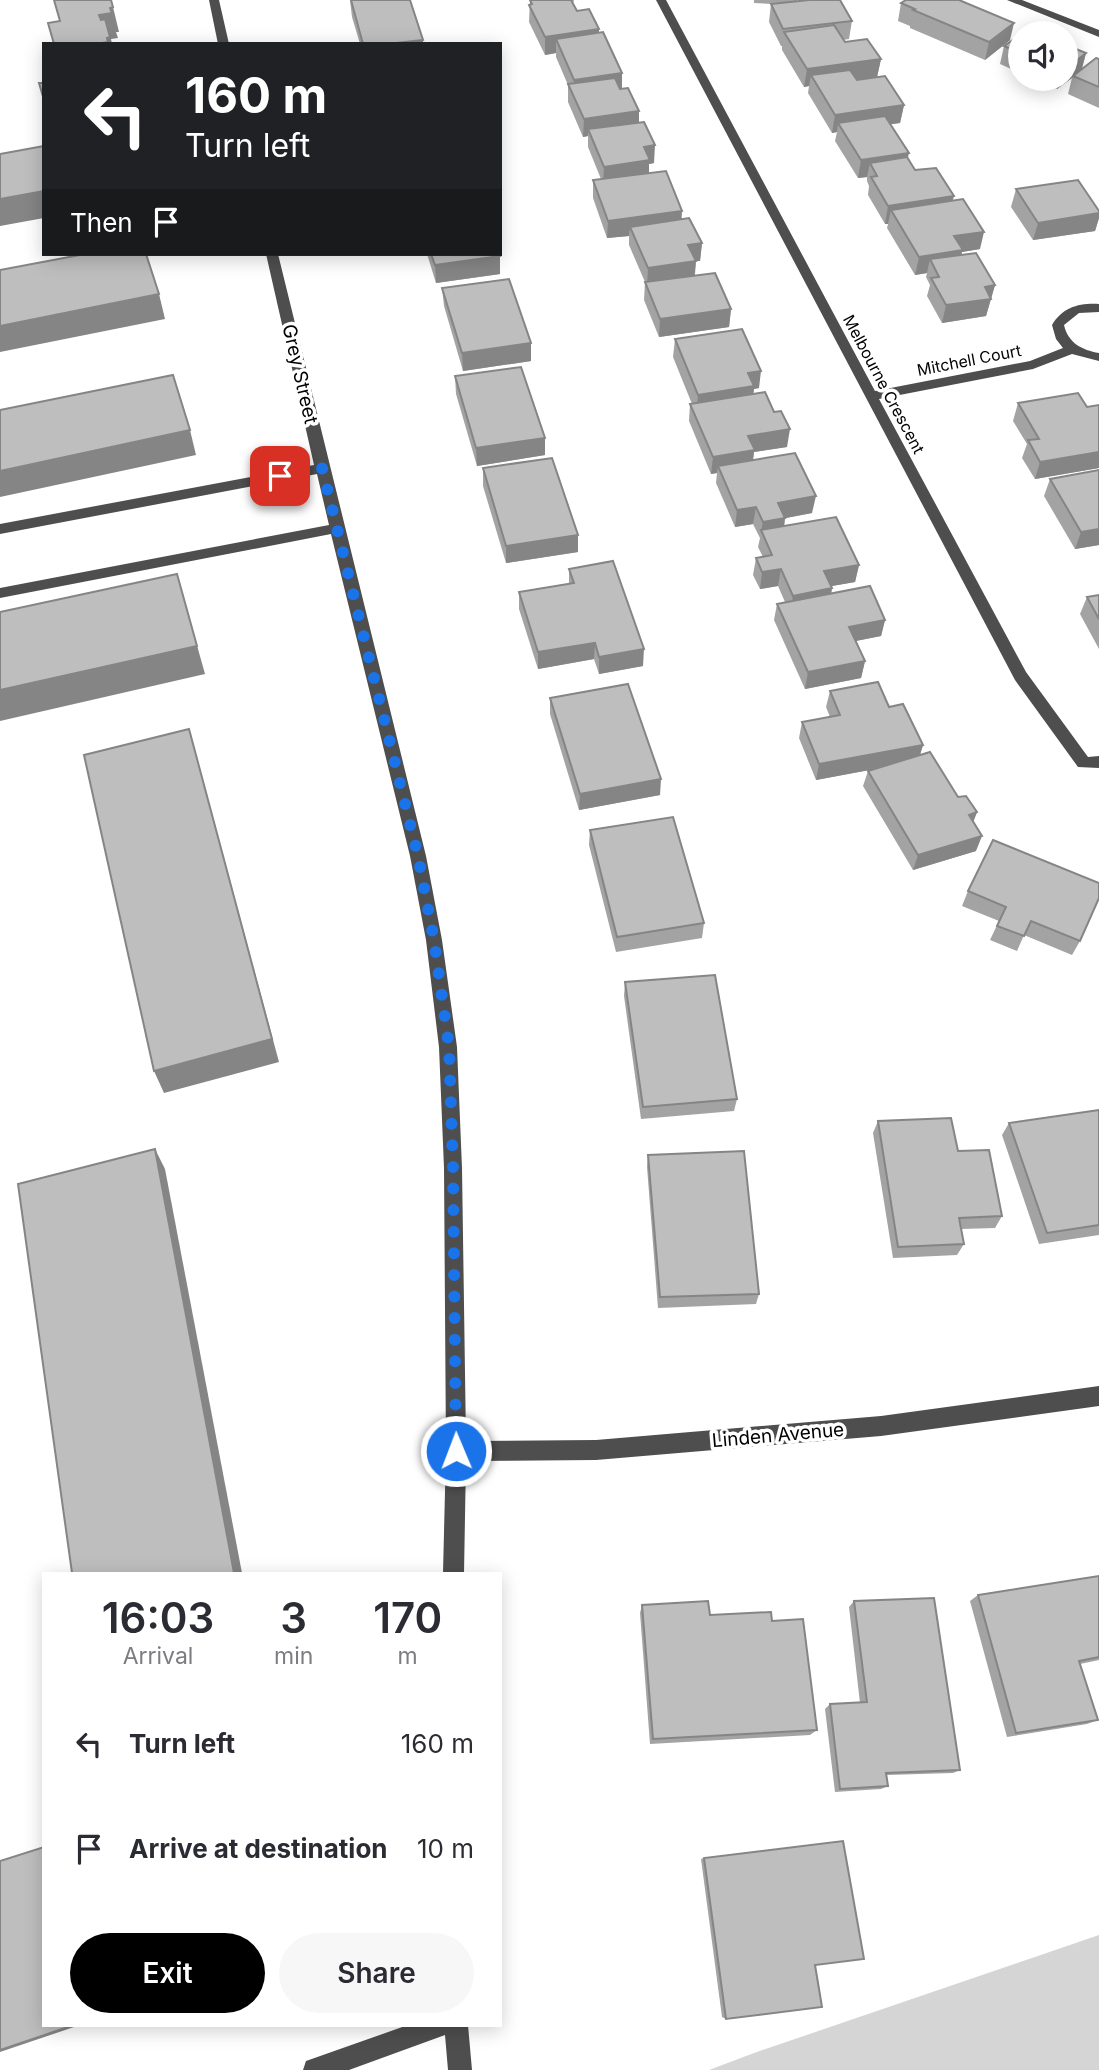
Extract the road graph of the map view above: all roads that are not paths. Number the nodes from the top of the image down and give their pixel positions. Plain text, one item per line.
1 (214, 0) edge
2 (661, 0) edge
3 (1012, 0) edge
4 (1099, 34) edge
5 (224, 42) edge
6 (272, 256) edge
7 (1099, 308) edge
8 (1072, 349) junction
9 (1099, 357) edge
10 (871, 396) junction
11 (322, 468) junction
12 (337, 528) junction
13 (0, 529) edge
14 (0, 593) edge
15 (1099, 762) edge
16 (1099, 1396) edge
17 (456, 1451) junction
18 (453, 1572) edge
19 (435, 2027) edge
20 (456, 2027) edge
21 (315, 2070) edge
22 (460, 2070) edge

1 - 5 street
2 - 10 street, Melbourne Crescent
3 - 4 street
6 - 11 street, Grey Street
7 - 8 street
8 - 9 street
8 - 10 street, Mitchell Court
10 - 15 street, Melbourne Crescent
11 - 12 street, Grey Street
11 - 13 street
12 - 14 street
12 - 17 street, Grey Street
16 - 17 street, Linden Avenue
17 - 18 street, Grey Street
19 - 21 street
20 - 22 street

